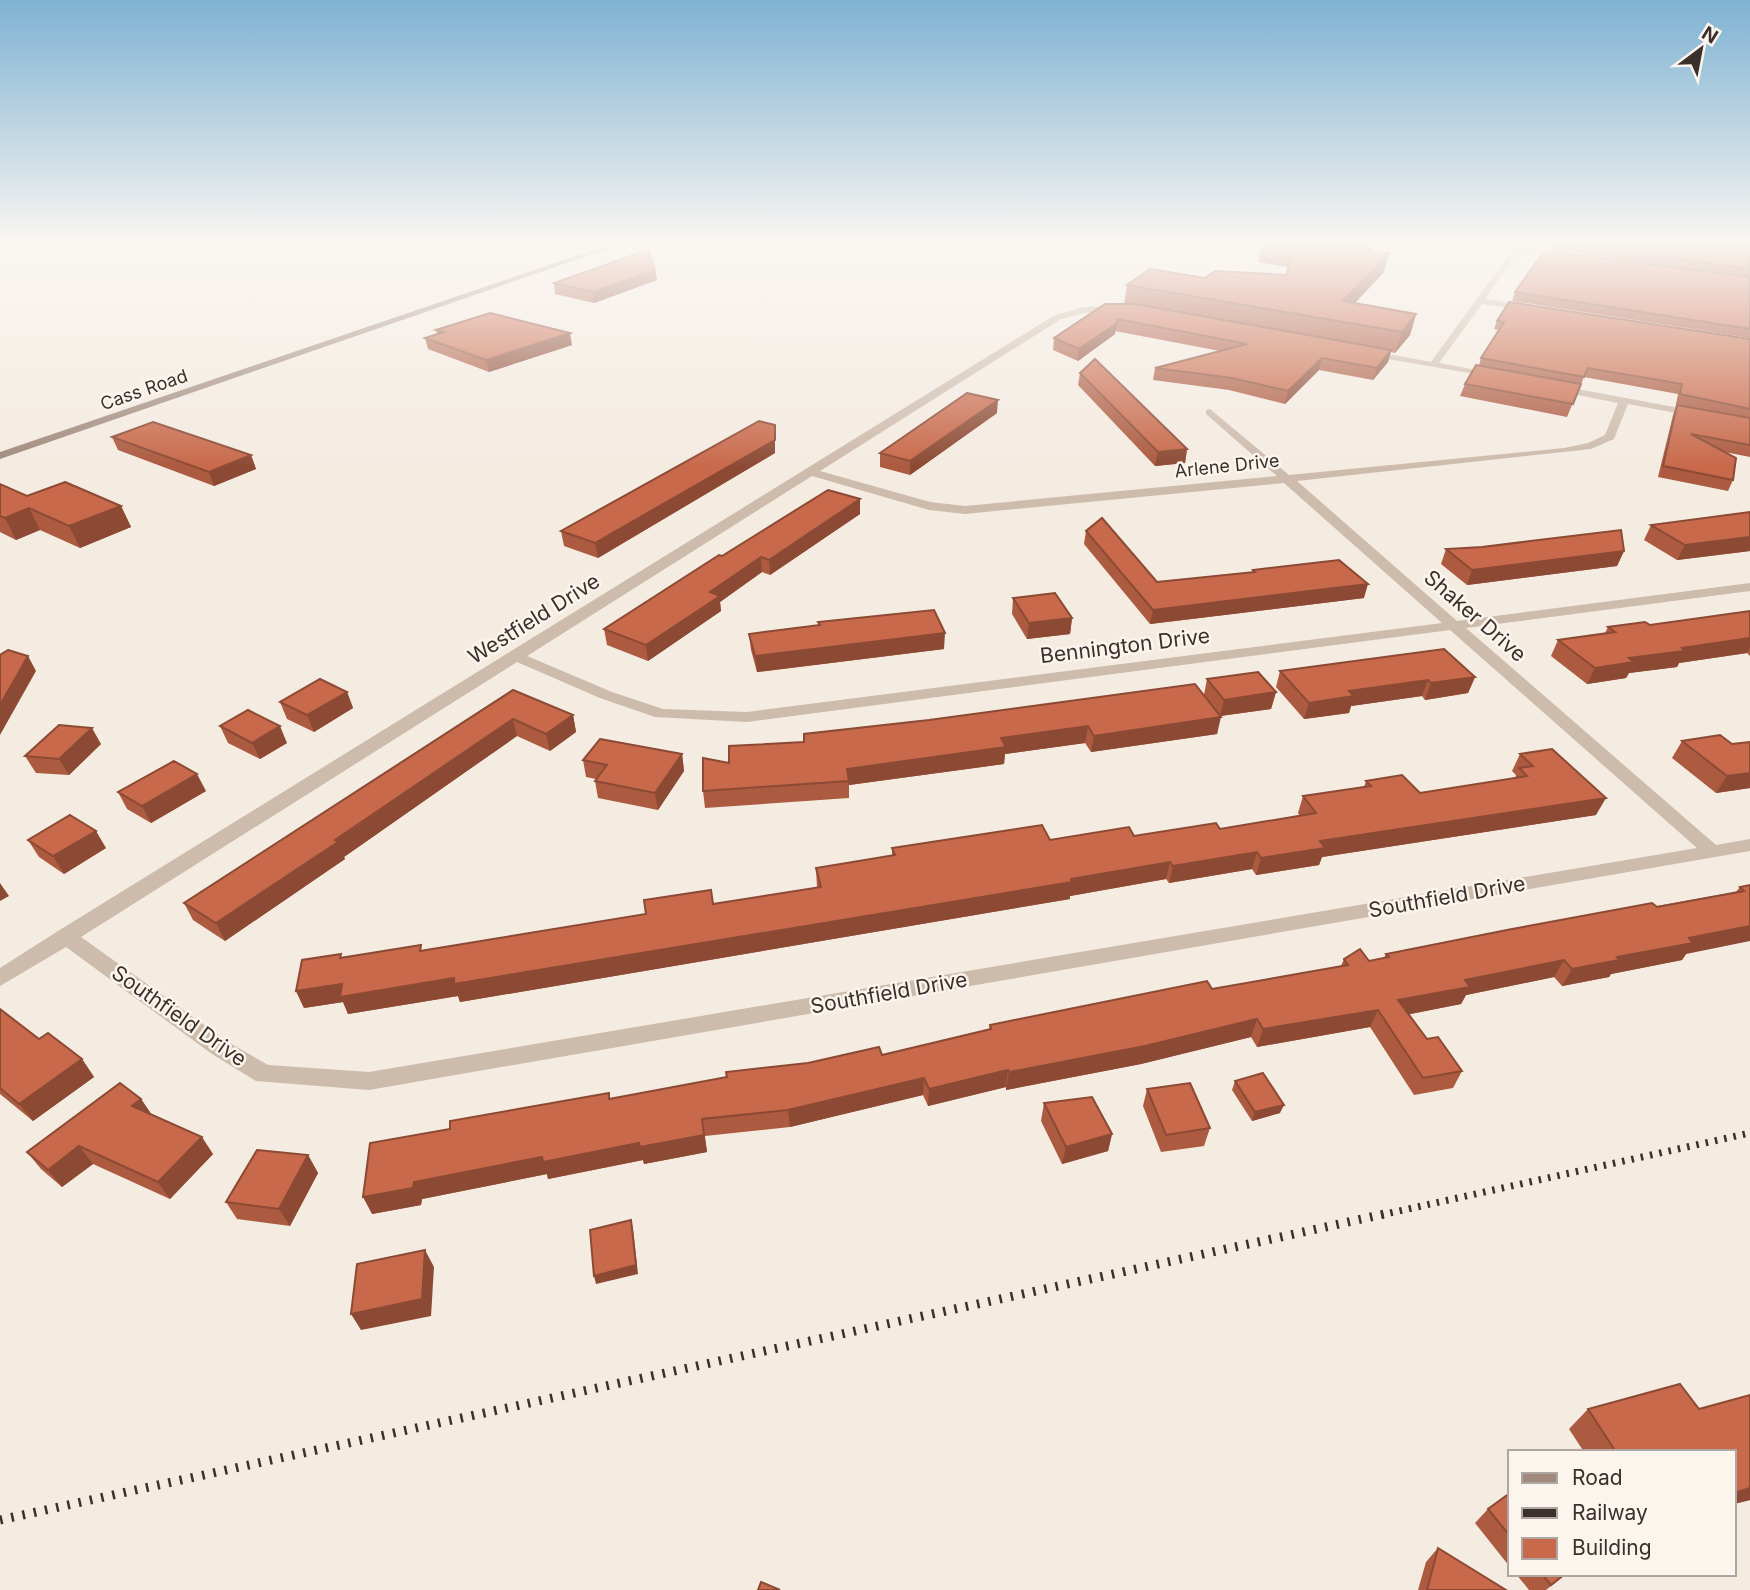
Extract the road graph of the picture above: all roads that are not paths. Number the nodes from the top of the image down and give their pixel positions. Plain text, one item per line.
1 (399, 319) edge
2 (1054, 319) edge
3 (1467, 319) edge
4 (1351, 350) edge
5 (1433, 365) junction
6 (1501, 377) edge
7 (1542, 385) edge
8 (1623, 400) junction
9 (1209, 412) dead end
10 (1712, 416) edge
11 (0, 456) edge
12 (810, 472) junction
13 (1284, 478) junction
14 (1750, 587) edge
15 (1453, 625) junction
16 (515, 656) junction
17 (1750, 845) edge
18 (1713, 852) junction
19 (65, 936) junction
20 (0, 978) edge

1 - 11 street, Cass Road
2 - 12 street, Westfield Drive
3 - 5 street
4 - 5 street
5 - 6 street
7 - 8 street
8 - 10 street
8 - 13 street, Arlene Drive
9 - 13 street, Shaker Drive
12 - 13 street, Arlene Drive
12 - 16 street, Westfield Drive
13 - 15 street, Shaker Drive
14 - 15 street, Bennington Drive
15 - 16 street, Bennington Drive
15 - 18 street, Shaker Drive
16 - 19 street, Westfield Drive
17 - 18 street, Southfield Drive
18 - 19 street, Southfield Drive
19 - 20 street, Westfield Drive

